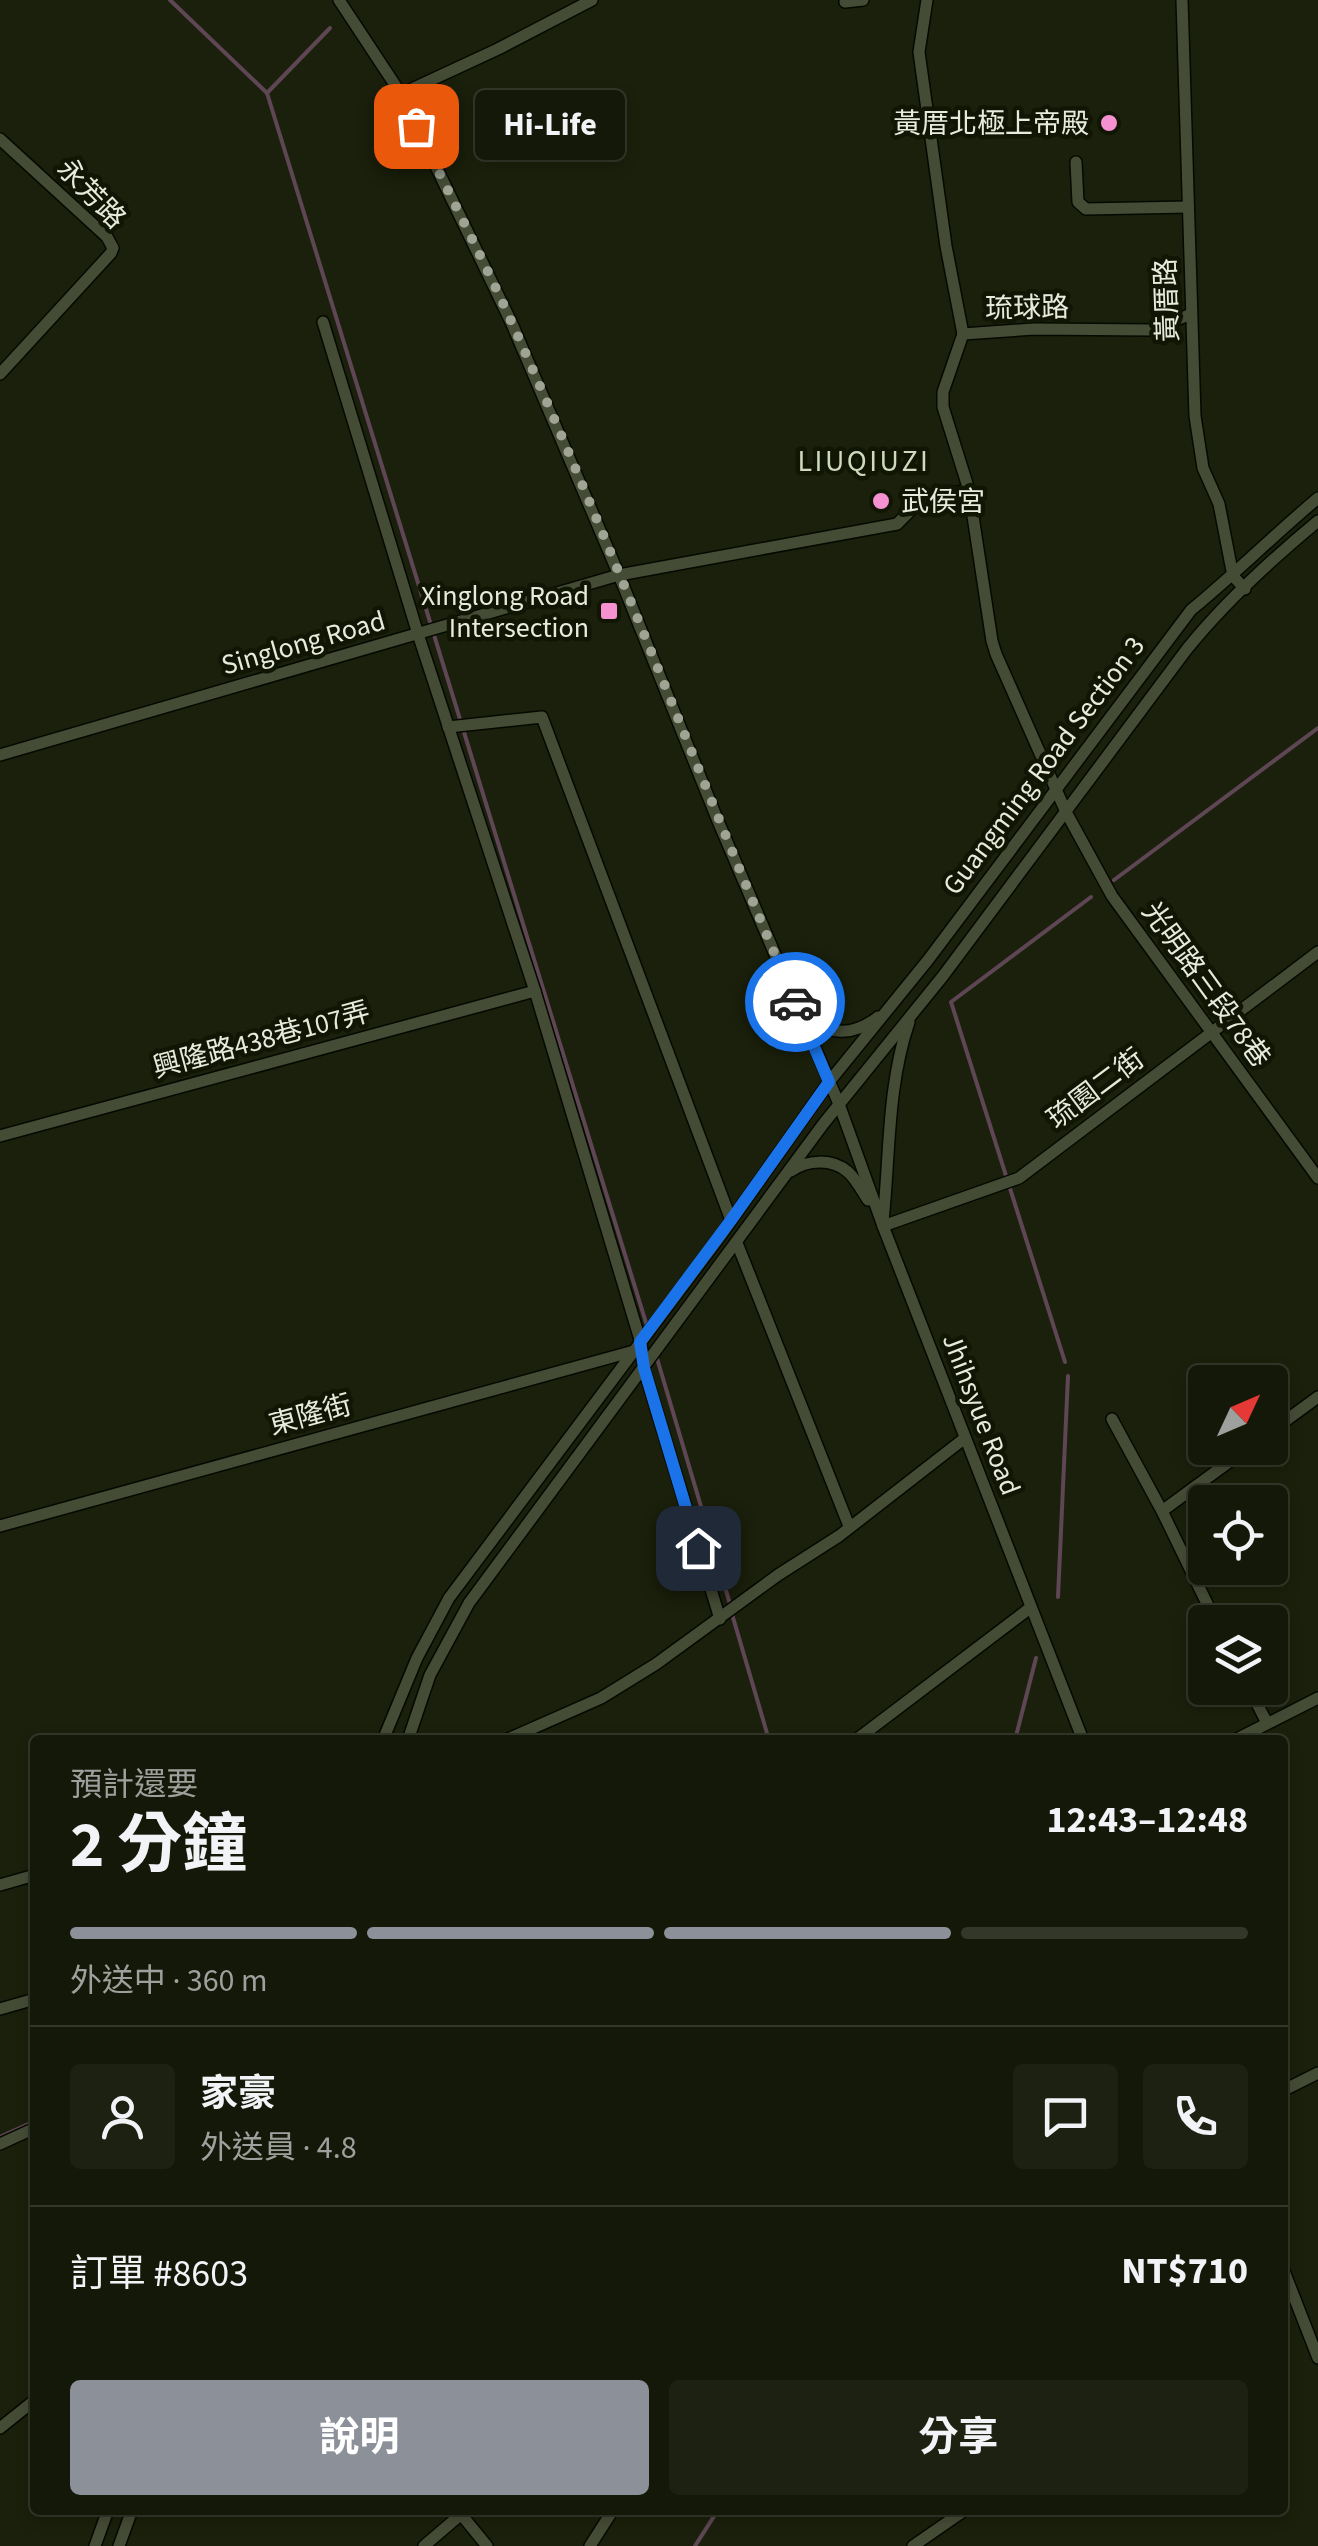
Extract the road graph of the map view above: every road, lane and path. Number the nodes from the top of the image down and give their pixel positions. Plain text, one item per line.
1 (340, 0) edge
2 (592, 0) edge
3 (864, 0) edge
4 (927, 0) edge
5 (1182, 0) edge
6 (845, 2) edge
7 (402, 94) junction
8 (0, 139) edge
9 (1076, 162) dead end
10 (1188, 207) junction
11 (1192, 314) junction
12 (323, 322) dead end
13 (963, 334) junction
14 (0, 374) edge
15 (969, 490) junction
16 (1318, 498) edge
17 (1318, 520) edge
18 (619, 575) junction
19 (1233, 576) junction
20 (1245, 588) junction
21 (428, 632) junction
22 (457, 726) junction
23 (0, 755) edge
24 (1056, 790) junction
25 (1066, 812) junction
26 (1318, 952) edge
27 (534, 992) junction
28 (794, 1000) junction
29 (892, 1004) junction
30 (912, 1014) junction
31 (1210, 1032) junction
32 (829, 1082) junction
33 (839, 1104) junction
34 (0, 1136) edge
35 (786, 1174) junction
36 (1318, 1178) edge
37 (731, 1220) junction
38 (883, 1226) junction
39 (737, 1243) junction
40 (640, 1354) junction
41 (1318, 1397) edge
42 (1112, 1418) dead end
43 (1288, 1419) edge
44 (964, 1438) junction
45 (1224, 1465) edge
46 (1162, 1510) junction
47 (0, 1526) edge
48 (849, 1526) junction
49 (1208, 1605) edge
50 (1030, 1608) junction
51 (720, 1619) junction
52 (1318, 1698) edge
53 (1258, 1705) edge
54 (1267, 1724) junction
55 (386, 1735) edge
56 (410, 1735) edge
57 (517, 1735) edge
58 (863, 1735) edge
59 (1081, 1735) edge
60 (1245, 1735) edge
61 (30, 1876) edge
62 (0, 1885) edge
63 (30, 2000) edge
64 (0, 2008) edge
65 (1318, 2073) edge
66 (1288, 2088) edge
67 (30, 2130) edge
68 (0, 2144) edge
69 (1288, 2289) edge
70 (1318, 2358) edge
71 (30, 2404) edge
72 (0, 2428) edge
73 (106, 2515) edge
74 (130, 2515) edge
75 (459, 2515) edge
76 (464, 2515) edge
77 (610, 2515) edge
78 (957, 2515) edge
79 (95, 2546) edge
80 (119, 2546) edge
81 (424, 2546) edge
82 (487, 2546) edge
83 (590, 2546) edge
84 (913, 2546) edge

1 - 7 street, Jhihsyue Road
2 - 7 street
3 - 6 street
4 - 13 street
5 - 10 street, 黃厝路
7 - 18 street, Jhihsyue Road
8 - 14 street, 永芳路
9 - 10 street
10 - 11 street, 黃厝路
11 - 13 street, 琉球路
11 - 19 street, 黃厝路
12 - 21 street
13 - 15 street, 琉球路
15 - 18 street
15 - 24 street, 琉球路
16 - 19 street, Guangming Road Section 3
17 - 20 street, Guangming Road Section 3
18 - 21 street, Singlong Road
18 - 28 street, Jhihsyue Road
19 - 20 street
19 - 24 street, Guangming Road Section 3
20 - 25 street, Guangming Road Section 3
21 - 22 street
21 - 23 street, Singlong Road
22 - 27 street
22 - 37 street
24 - 25 street, 琉球路
24 - 29 street, Guangming Road Section 3
25 - 30 street, Guangming Road Section 3
25 - 31 street, 光明路三段78巷
26 - 31 street, 琉園二街
27 - 34 street, 興隆路438巷107弄
27 - 40 street
28 - 29 street
28 - 32 street, Jhihsyue Road
29 - 32 street, Guangming Road Section 3
30 - 33 street, Guangming Road Section 3
30 - 38 street
31 - 36 street, 光明路三段78巷
31 - 38 street, 琉園二街
32 - 33 street, Jhihsyue Road
32 - 37 street, Guangming Road Section 3
33 - 35 street, Guangming Road Section 3
33 - 38 street, Jhihsyue Road
35 - 38 street
35 - 39 street, Guangming Road Section 3
37 - 40 street, Guangming Road Section 3
38 - 44 street, Jhihsyue Road
39 - 40 street, Guangming Road Section 3
39 - 48 street
40 - 47 street, 東隆街
40 - 51 street
40 - 55 street
40 - 56 street
41 - 43 street
42 - 46 street
44 - 48 street
44 - 50 street, Jhihsyue Road
45 - 46 street
46 - 49 street
48 - 51 street
50 - 58 street
50 - 59 street, Jhihsyue Road
51 - 57 street
52 - 54 street
53 - 54 street
54 - 60 street
61 - 62 street
63 - 64 street
65 - 66 street
67 - 68 street
69 - 70 street
71 - 72 street
73 - 79 street
74 - 80 street
75 - 81 street
76 - 82 street
77 - 83 street
78 - 84 street

